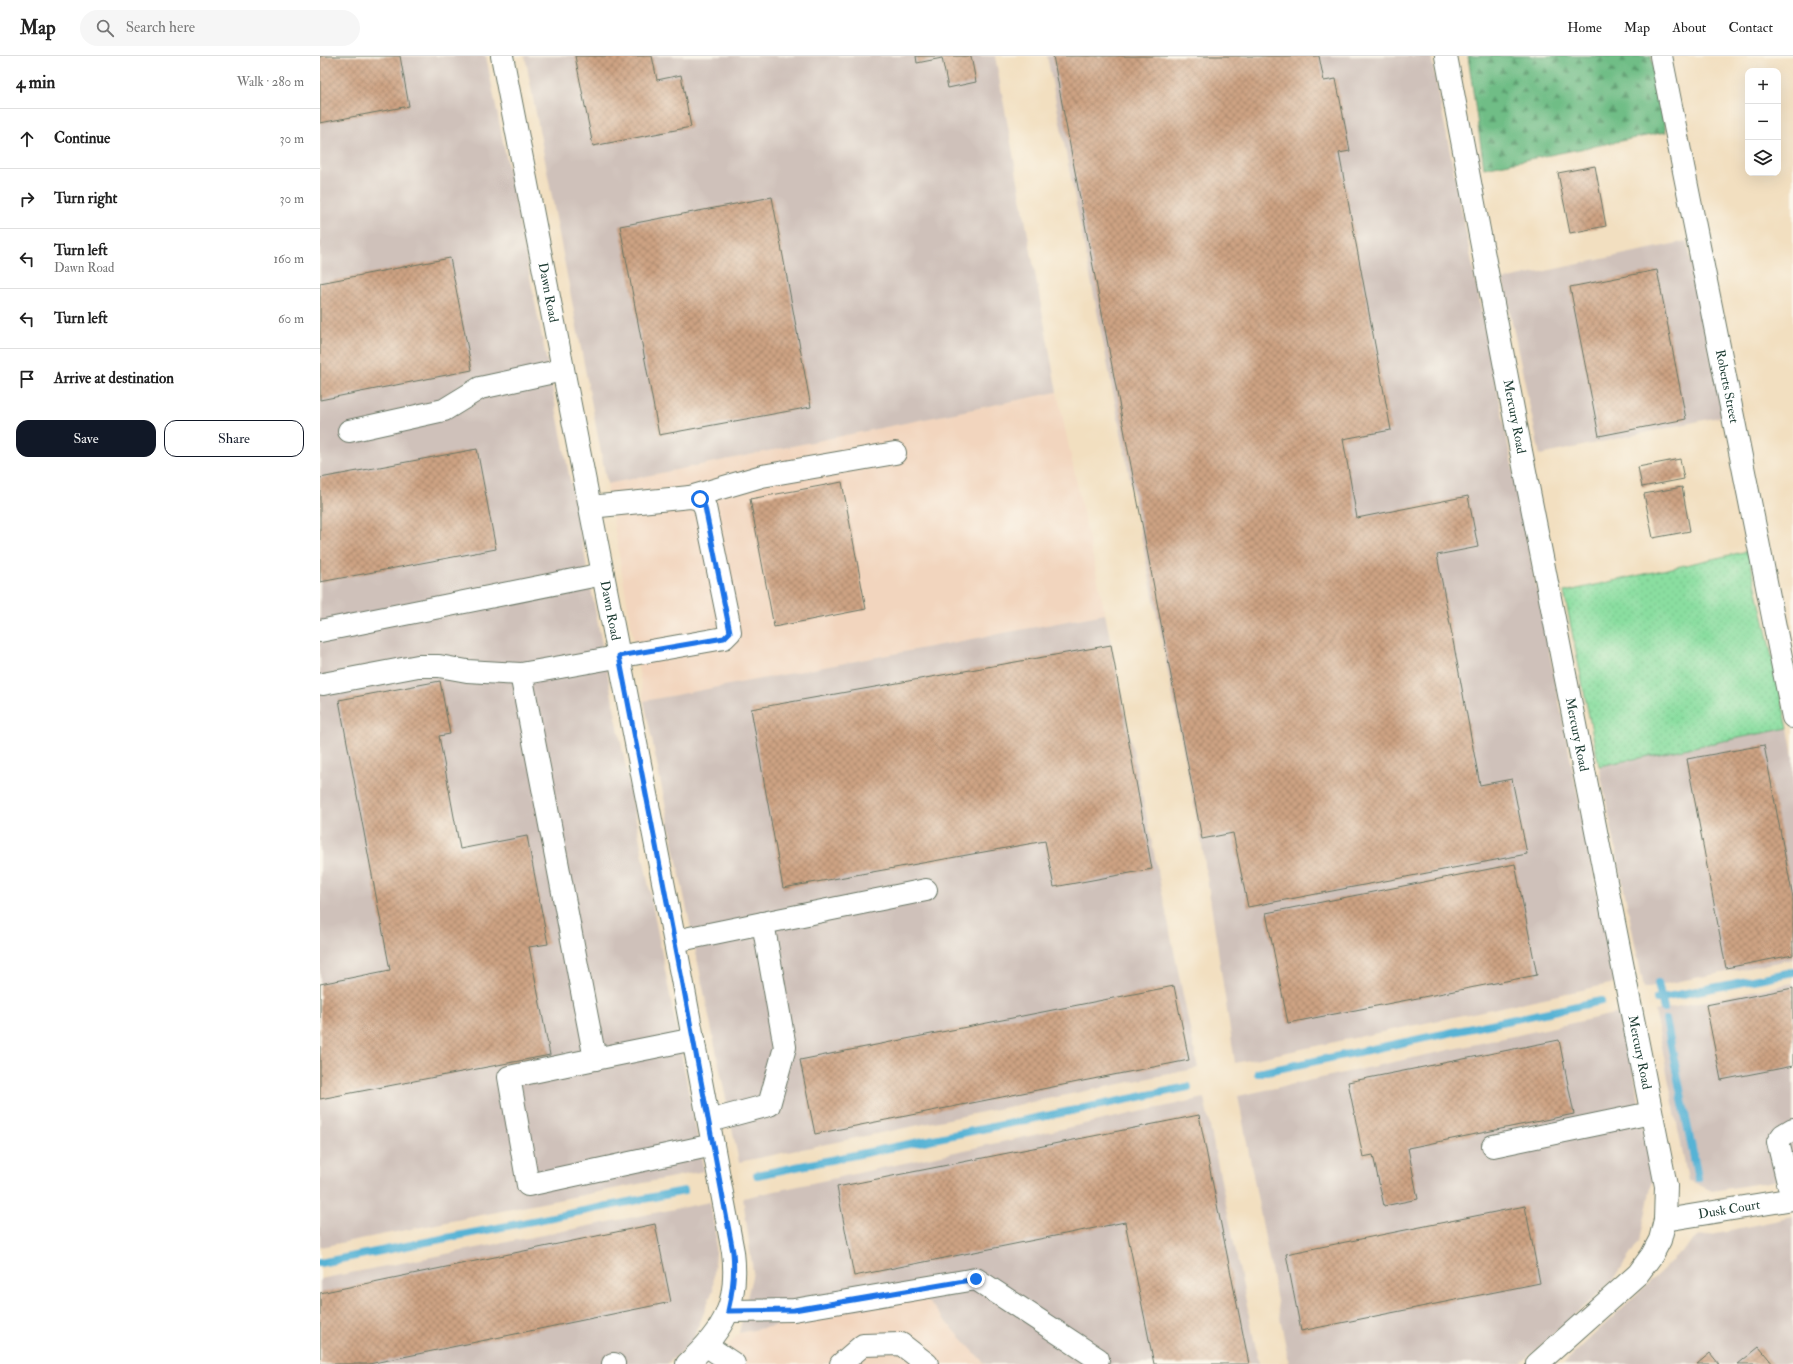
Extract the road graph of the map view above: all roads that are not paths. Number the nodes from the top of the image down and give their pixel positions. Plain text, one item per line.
1 (502, 56) edge
2 (1446, 56) edge
3 (1661, 56) edge
4 (563, 370) junction
5 (349, 431) dead end
6 (895, 453) dead end
7 (690, 497) junction
8 (590, 507) junction
9 (603, 574) junction
10 (320, 631) edge
11 (619, 656) junction
12 (521, 674) junction
13 (322, 684) dead end
14 (1793, 717) edge
15 (926, 890) dead end
16 (763, 923) junction
17 (675, 941) junction
18 (694, 1039) junction
19 (595, 1059) junction
20 (1651, 1113) junction
21 (708, 1121) junction
22 (1793, 1129) edge
23 (713, 1145) junction
24 (1493, 1146) dead end
25 (1792, 1199) edge
26 (1665, 1220) junction
27 (728, 1311) junction
28 (707, 1346) junction
29 (1098, 1359) dead end
30 (687, 1364) edge
31 (734, 1364) edge
32 (840, 1364) edge
33 (927, 1364) edge
34 (1537, 1364) edge

1 - 4 street, Dawn Road
2 - 20 street, Mercury Road
3 - 14 street, Roberts Street
4 - 5 street
4 - 8 street, Dawn Road
6 - 7 street
7 - 8 street
7 - 11 street
8 - 9 street, Dawn Road
9 - 10 street
9 - 11 street, Dawn Road
11 - 12 street
11 - 17 street, Dawn Road
12 - 13 street
12 - 19 street
15 - 16 street
16 - 17 street
16 - 21 street
17 - 18 street, Dawn Road
18 - 19 street
18 - 21 street, Dawn Road
19 - 23 street
20 - 24 street
20 - 26 street, Mercury Road
21 - 23 street, Dawn Road
22 - 25 street
23 - 27 street, Dawn Road
25 - 26 street, Dusk Court
26 - 34 street, Mercury Road
27 - 28 street, Dawn Road
27 - 29 street
28 - 30 street, Dawn Road
28 - 31 street
32 - 33 street

